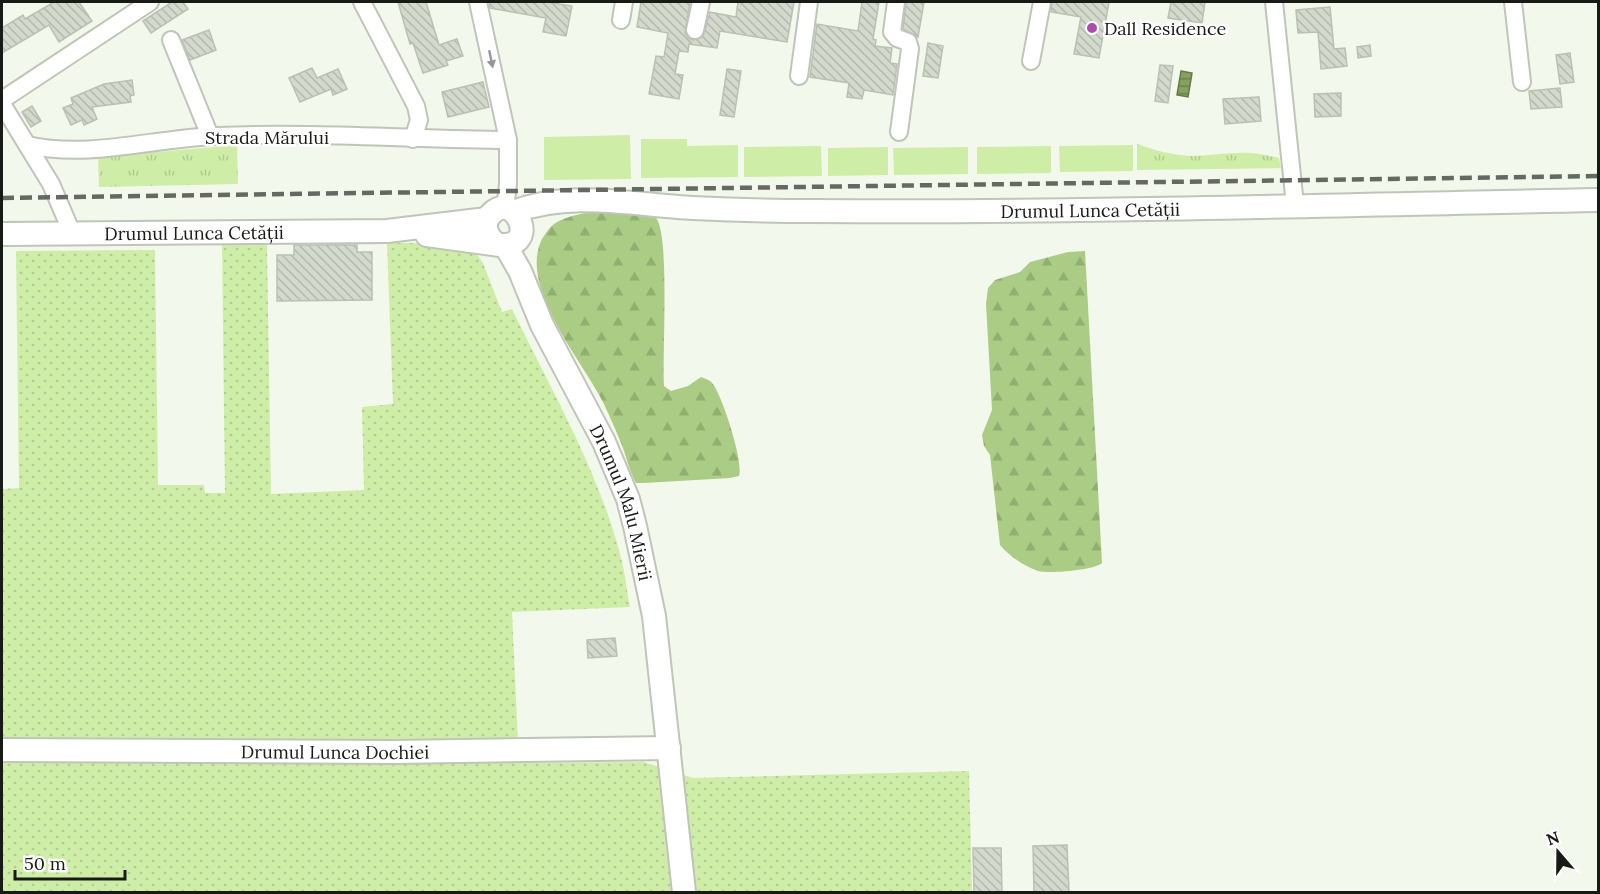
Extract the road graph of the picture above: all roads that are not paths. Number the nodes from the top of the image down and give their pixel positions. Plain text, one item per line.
1 (150, 2) edge
2 (362, 2) edge
3 (478, 2) edge
4 (624, 2) edge
5 (701, 2) edge
6 (809, 2) edge
7 (896, 2) edge
8 (1042, 2) edge
9 (1274, 2) edge
10 (1513, 2) edge
11 (621, 20) dead end
12 (695, 30) dead end
13 (171, 40) dead end
14 (1031, 61) dead end
15 (799, 76) dead end
16 (1522, 82) dead end
17 (2, 102) edge
18 (899, 132) dead end
19 (210, 136) junction
20 (413, 139) junction
21 (508, 140) junction
22 (27, 145) junction
23 (1599, 200) edge
24 (1295, 205) junction
25 (506, 228) junction
26 (72, 233) junction
27 (2, 234) edge
28 (669, 748) junction
29 (2, 750) edge
30 (684, 892) edge

1 - 17 street
2 - 20 street
3 -> 21 street
4 - 11 street
5 - 12 street
6 - 15 street
7 - 18 street
8 - 14 street
9 - 24 street
10 - 16 street
13 - 19 street
17 - 22 street
19 - 20 street, Strada Mărului
19 - 22 street, Strada Mărului
20 - 21 street, Strada Mărului
21 - 25 street
22 - 26 street
23 - 24 street, Drumul Lunca Cetății
24 - 25 street, Drumul Lunca Cetății
25 - 26 street, Drumul Lunca Cetății
25 - 28 street, Drumul Malu Mierii
26 - 27 street, Drumul Lunca Cetății
28 - 29 street, Drumul Lunca Dochiei
28 - 30 street, Drumul Malu Mierii

